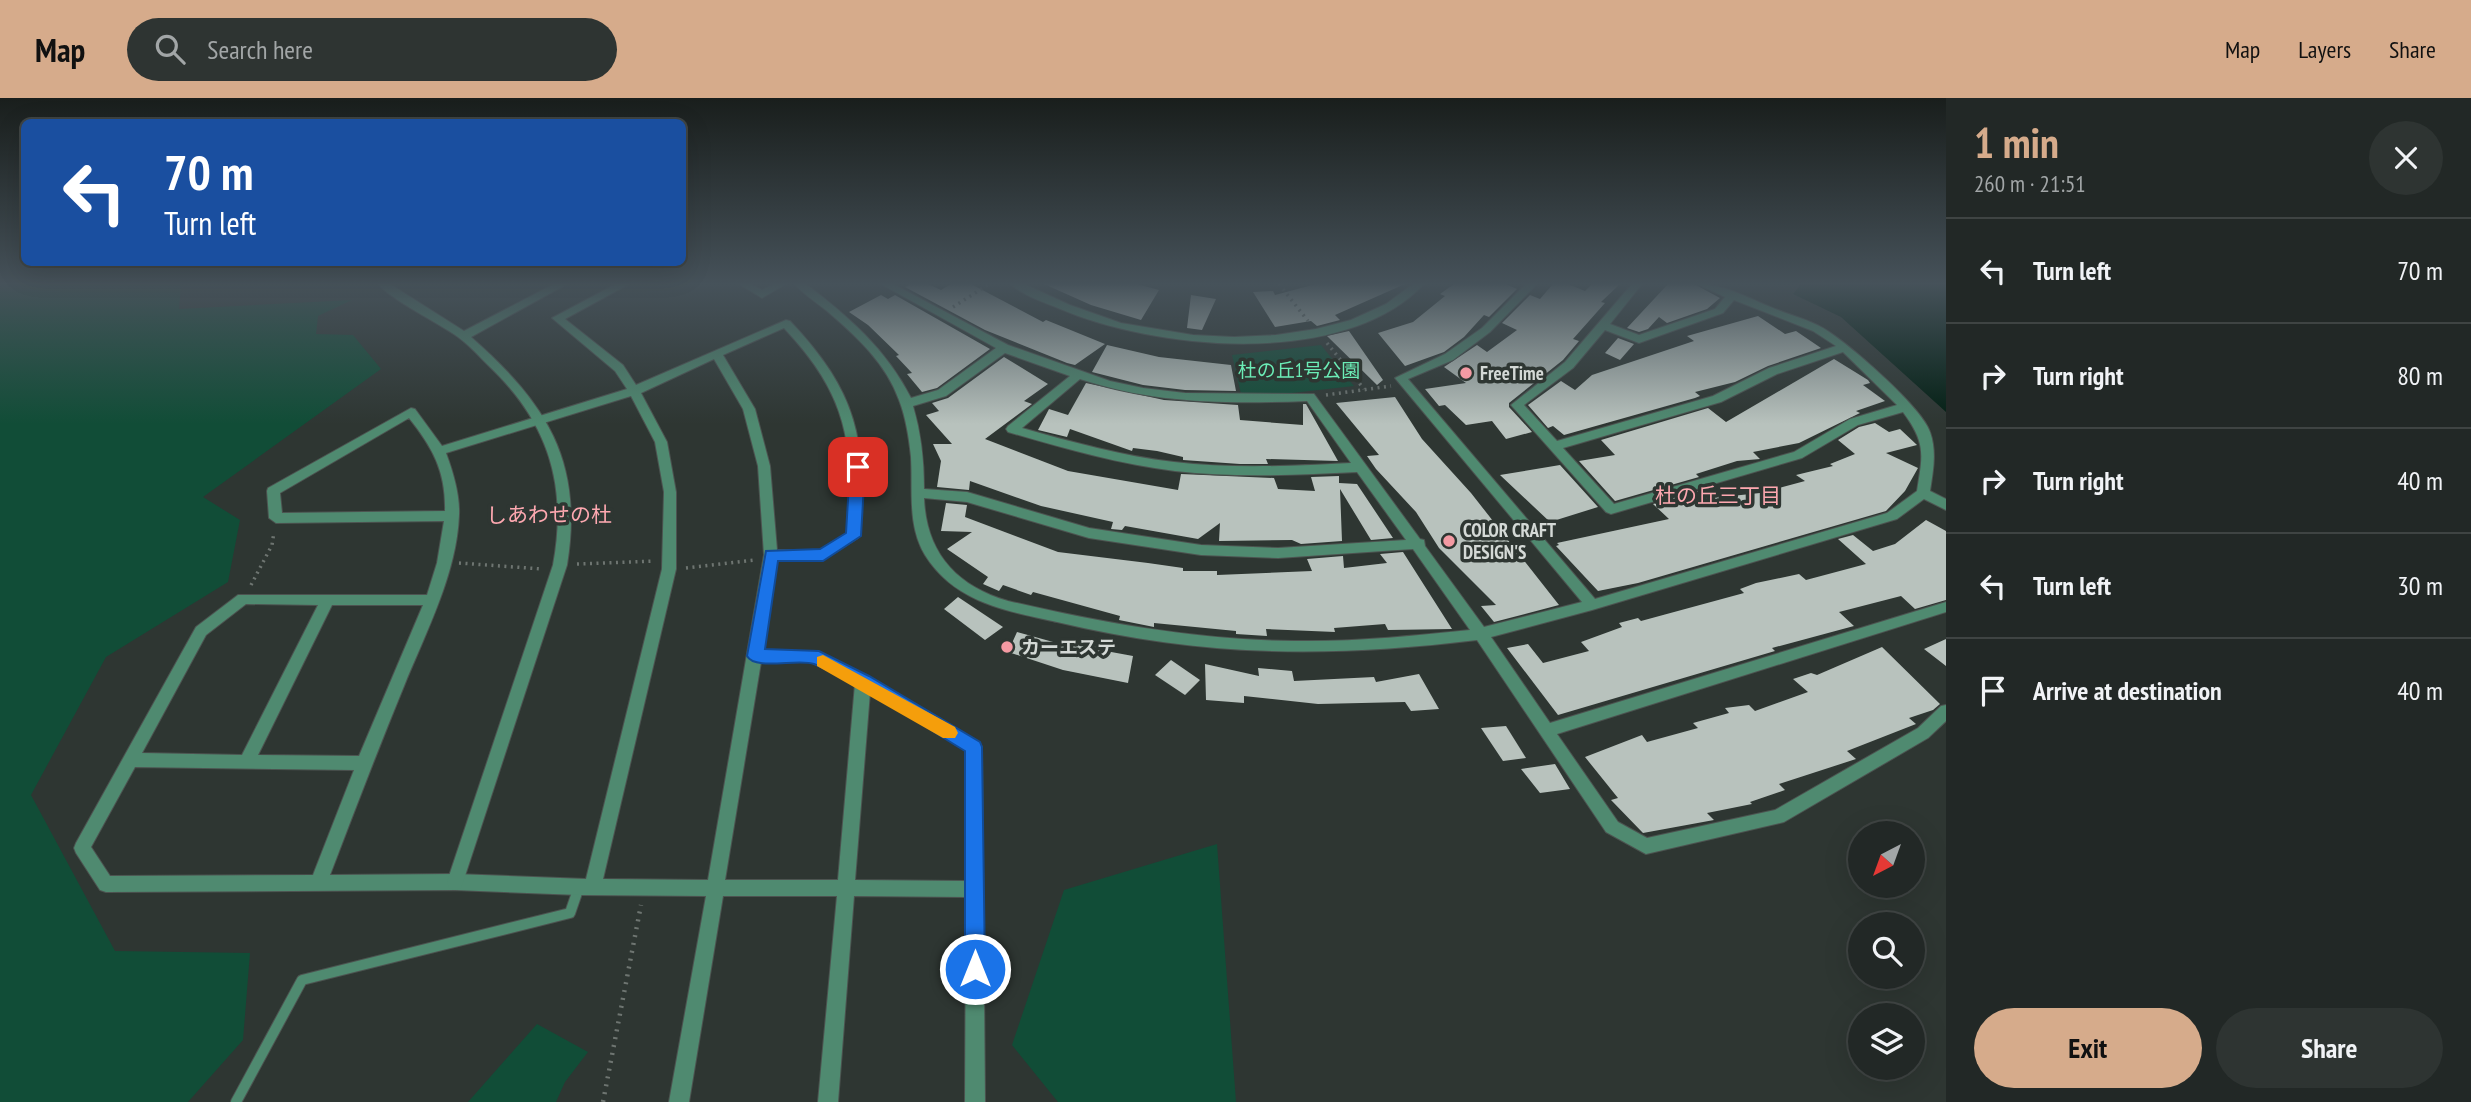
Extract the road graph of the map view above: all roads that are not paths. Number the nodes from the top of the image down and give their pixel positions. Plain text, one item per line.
1 (456, 331) edge
2 (474, 331) edge
3 (574, 331) edge
4 (769, 331) edge
5 (794, 331) edge
6 (858, 331) edge
7 (973, 331) edge
8 (1143, 331) edge
9 (1319, 331) edge
10 (1483, 331) edge
11 (1598, 331) edge
12 (1618, 331) edge
13 (1662, 331) edge
14 (1820, 331) edge
15 (464, 336) junction
16 (1845, 347) junction
17 (1004, 348) junction
18 (717, 354) junction
19 (1077, 376) junction
20 (634, 391) junction
21 (909, 403) junction
22 (1906, 407) junction
23 (541, 421) junction
24 (1554, 446) junction
25 (439, 451) junction
26 (1361, 467) junction
27 (920, 493) junction
28 (1923, 493) junction
29 (1946, 505) edge
30 (453, 516) junction
31 (1419, 544) junction
32 (771, 557) junction
33 (432, 600) junction
34 (327, 601) junction
35 (1592, 606) junction
36 (1946, 607) edge
37 (1481, 634) junction
38 (755, 656) junction
39 (863, 681) junction
40 (1946, 711) edge
41 (1549, 730) junction
42 (133, 760) junction
43 (247, 761) junction
44 (364, 764) junction
45 (455, 882) junction
46 (318, 883) junction
47 (586, 886) junction
48 (716, 886) junction
49 (975, 889) junction
50 (844, 890) junction
51 (236, 1102) edge
52 (680, 1102) edge
53 (828, 1102) edge
54 (975, 1102) edge

1 - 15 street
2 - 15 street
3 - 20 street
4 - 18 street
5 - 32 street
6 - 21 street
7 - 17 street
8 - 9 street
10 - 35 street
11 - 24 street
12 - 13 street
14 - 16 street
15 - 23 street
16 - 22 street
16 - 24 street
17 - 19 street
17 - 21 street
18 - 20 street
18 - 32 street
19 - 26 street
19 - 26 street
20 - 23 street
20 - 47 street
21 - 27 street
22 - 24 street
22 - 28 street
23 - 25 street
23 - 45 street
25 - 30 street
25 - 30 street
26 - 31 street
27 - 31 street
27 - 37 street
28 - 29 street
28 - 35 street
30 - 33 street
31 - 37 street
32 - 38 street
33 - 34 street
33 - 44 street
34 - 42 street
34 - 43 street
35 - 37 street
36 - 41 street
37 - 41 street
38 - 39 street
38 - 48 street
39 - 49 street
39 - 50 street
40 - 41 street
42 - 43 street
42 - 46 street
43 - 44 street
44 - 46 street
45 - 46 street
45 - 47 street
47 - 48 street
47 - 51 lane
48 - 50 street
48 - 52 street
49 - 50 street
49 - 54 street
50 - 53 street

